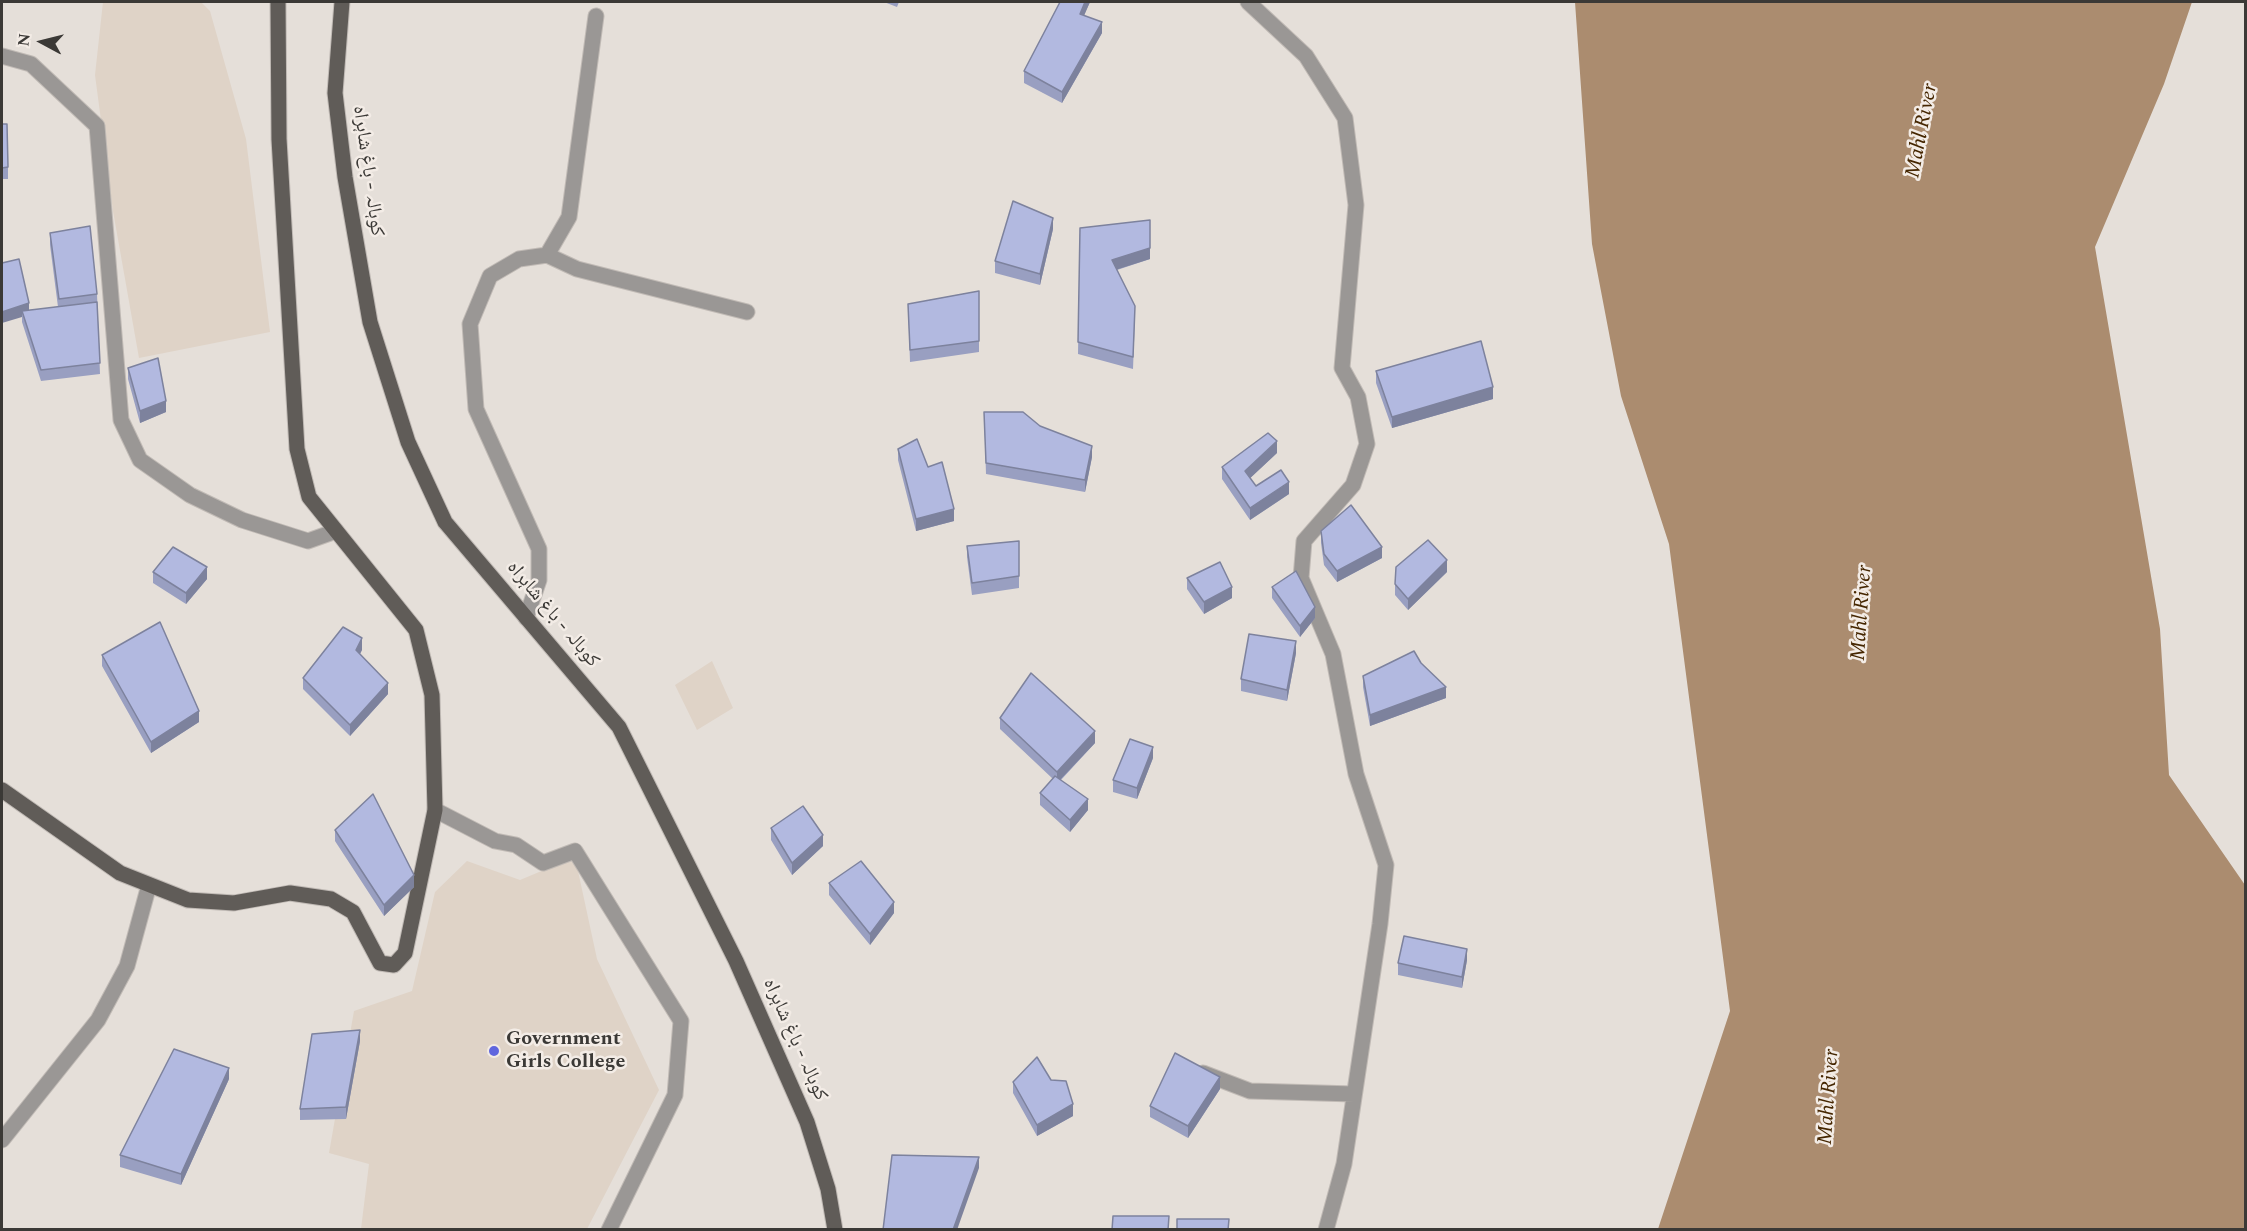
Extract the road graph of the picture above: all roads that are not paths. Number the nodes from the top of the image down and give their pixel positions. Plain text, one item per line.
1 (278, 2) edge
2 (342, 2) edge
3 (1248, 2) edge
4 (596, 16) dead end
5 (2, 56) edge
6 (548, 255) junction
7 (747, 312) dead end
8 (336, 531) junction
9 (526, 618) junction
10 (2, 790) edge
11 (435, 810) junction
12 (149, 885) junction
13 (1203, 1072) edge
14 (1354, 1094) junction
15 (2, 1140) edge
16 (609, 1230) edge
17 (835, 1230) edge
18 (1326, 1230) edge

1 - 8 main road
2 - 9 main road, کوہالہ - باغ شاہراہ
3 - 14 street
4 - 6 street
5 - 8 street
6 - 7 street
6 - 9 street
8 - 11 main road
9 - 17 main road, کوہالہ - باغ شاہراہ
10 - 12 main road
11 - 12 main road
11 - 16 street
12 - 15 street
13 - 14 street
14 - 18 street

